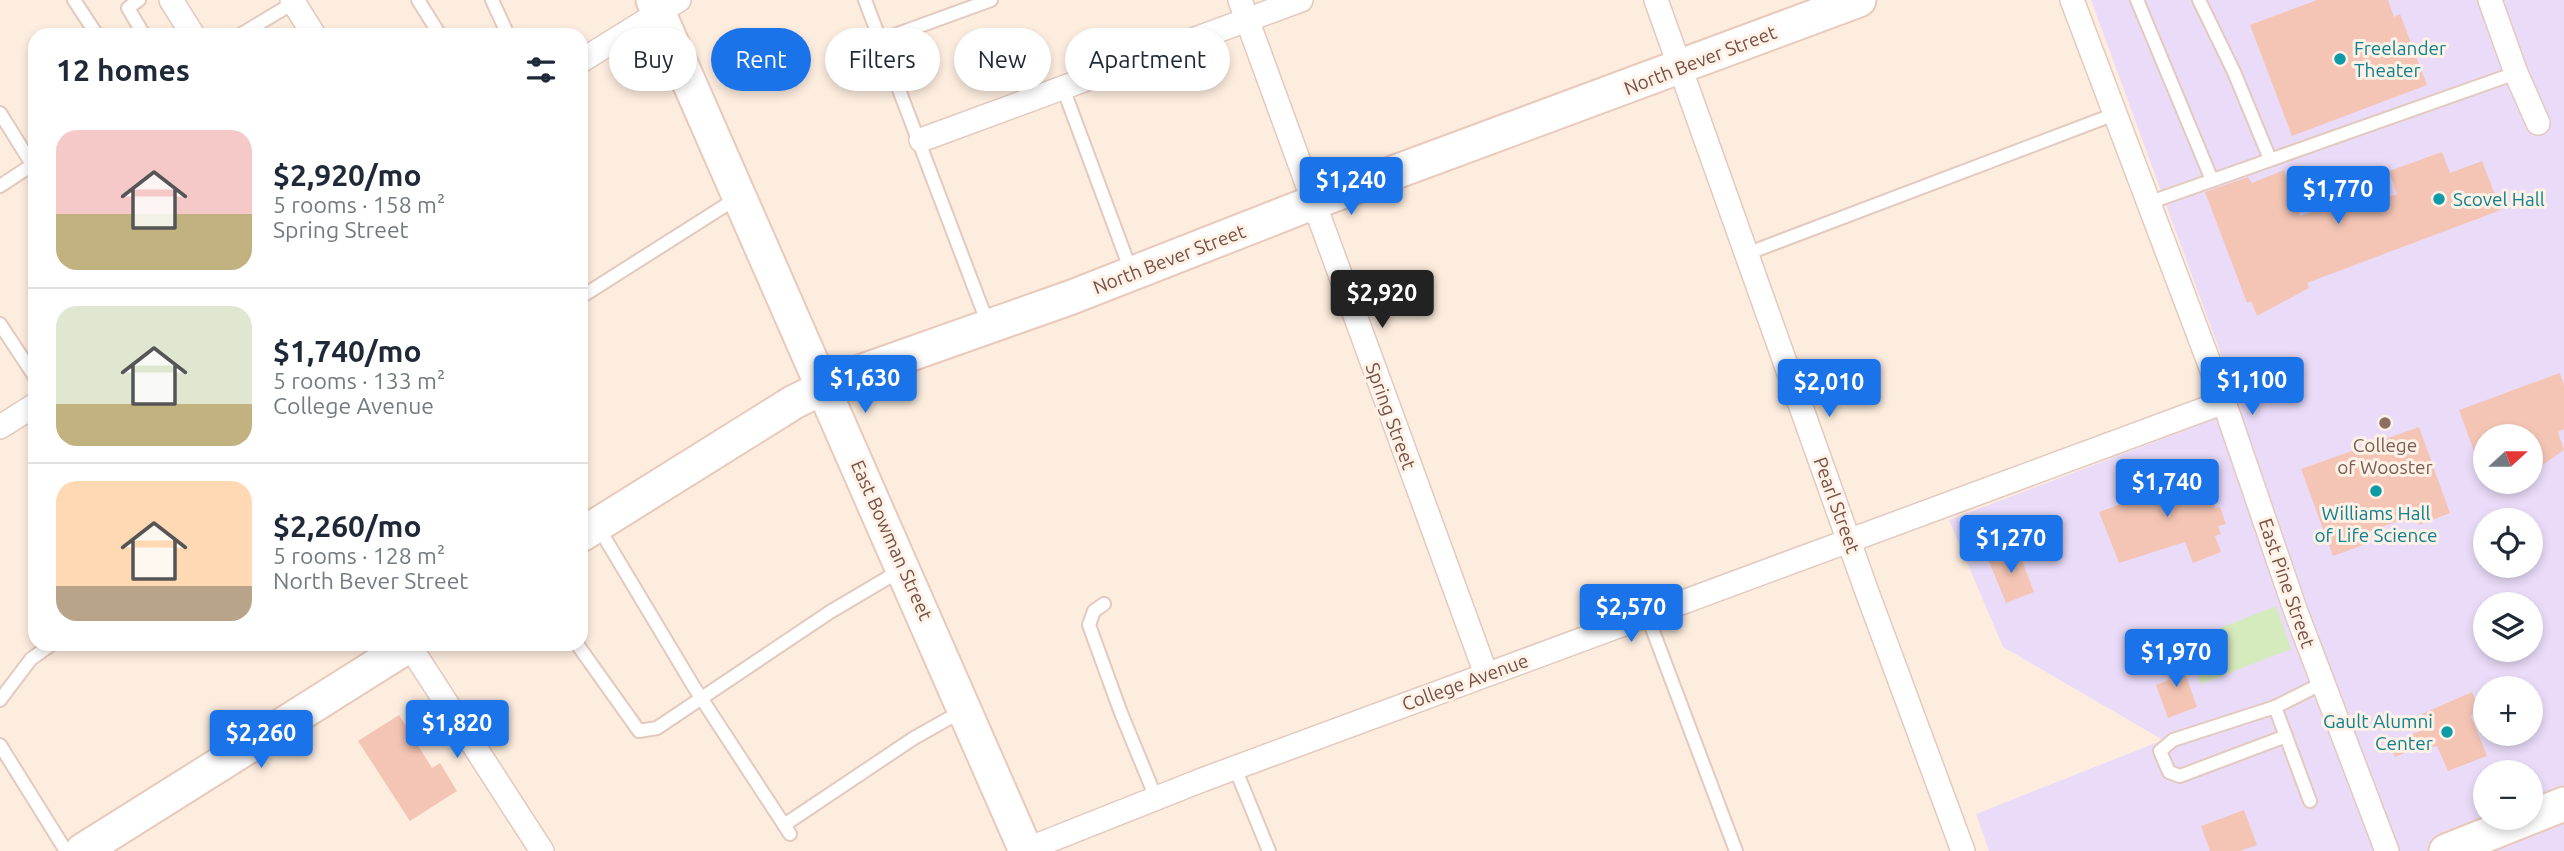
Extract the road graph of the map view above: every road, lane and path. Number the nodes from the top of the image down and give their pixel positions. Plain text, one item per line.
1 (74, 0) edge
2 (139, 0) edge
3 (171, 0) edge
4 (418, 0) edge
5 (492, 0) edge
6 (865, 0) edge
7 (991, 0) edge
8 (1301, 0) edge
9 (1656, 0) edge
10 (1860, 0) edge
11 (2072, 0) edge
12 (2137, 0) edge
13 (2199, 0) edge
14 (2490, 0) edge
15 (294, 1) edge
16 (667, 4) edge
17 (1244, 10) edge
18 (92, 28) edge
19 (141, 28) edge
20 (189, 28) edge
21 (251, 28) edge
22 (310, 28) edge
23 (436, 28) edge
24 (505, 28) edge
25 (876, 28) edge
26 (914, 28) edge
27 (588, 56) edge
28 (1680, 68) junction
29 (2516, 73) junction
30 (1063, 88) junction
31 (902, 91) edge
32 (0, 113) edge
33 (2115, 114) junction
34 (2538, 123) dead end
35 (921, 139) junction
36 (28, 157) edge
37 (2270, 159) junction
38 (28, 170) edge
39 (2212, 180) junction
40 (0, 186) edge
41 (739, 197) junction
42 (2148, 202) junction
43 (1312, 203) junction
44 (1746, 254) junction
45 (1132, 273) junction
46 (588, 293) edge
47 (0, 324) edge
48 (989, 327) junction
49 (28, 366) edge
50 (823, 387) junction
51 (2224, 402) junction
52 (28, 409) edge
53 (0, 427) edge
54 (589, 530) edge
55 (1850, 540) junction
56 (905, 568) junction
57 (1104, 604) dead end
58 (1647, 615) junction
59 (42, 651) edge
60 (400, 651) edge
61 (414, 651) edge
62 (582, 651) edge
63 (1486, 674) junction
64 (2323, 683) junction
65 (0, 700) edge
66 (702, 700) junction
67 (2275, 707) junction
68 (965, 709) junction
69 (2286, 736) junction
70 (0, 745) edge
71 (1235, 768) junction
72 (1156, 798) junction
73 (2310, 802) dead end
74 (2564, 804) edge
75 (83, 850) edge
76 (1025, 850) edge
77 (542, 851) edge
78 (1269, 851) edge
79 (1737, 851) edge
80 (1964, 851) edge
81 (2387, 851) edge
82 (2446, 851) edge

1 - 18 lane
2 - 19 lane
3 - 20 street
4 - 23 lane
5 - 24 lane
6 - 25 lane
7 - 26 lane
8 - 17 street
9 - 28 street, Pearl Street
10 - 28 main road, North Bever Street
11 - 33 street, East Pine Street
12 - 39 lane
13 - 37 lane
14 - 29 street
15 - 21 lane
15 - 22 street
16 - 27 street
16 - 41 main road, East Bowman Street
17 - 30 street
17 - 43 street, Spring Street
28 - 43 main road, North Bever Street
28 - 44 street, Pearl Street
29 - 34 street
29 - 37 lane
30 - 35 street
30 - 45 lane
31 - 35 lane
32 - 36 lane
33 - 42 street, East Pine Street
33 - 44 lane
35 - 48 lane
37 - 39 lane
38 - 40 lane
39 - 42 lane
41 - 46 lane
41 - 50 main road, East Bowman Street
42 - 51 street, East Pine Street
43 - 45 main road, North Bever Street
43 - 63 street, Spring Street
44 - 55 street, Pearl Street
45 - 48 main road, North Bever Street
47 - 49 lane
48 - 50 main road, North Bever Street
50 - 54 main road, North Bever Street
50 - 56 main road, East Bowman Street
51 - 55 street, College Avenue
51 - 64 street, East Pine Street
52 - 53 street
54 - 66 lane
55 - 58 street, College Avenue
55 - 80 street, Pearl Street
56 - 66 lane
56 - 68 main road, East Bowman Street
57 - 72 lane
58 - 63 street, College Avenue
58 - 79 lane
59 - 65 lane
60 - 75 main road
61 - 77 street
62 - 66 lane
63 - 71 street, College Avenue
64 - 67 lane
64 - 81 street, East Pine Street
66 - 68 lane
67 - 69 lane
67 - 69 lane
68 - 76 main road, East Bowman Street
69 - 73 lane
70 - 75 lane
71 - 72 street, College Avenue
71 - 78 lane
72 - 76 street, College Avenue
74 - 82 main road

